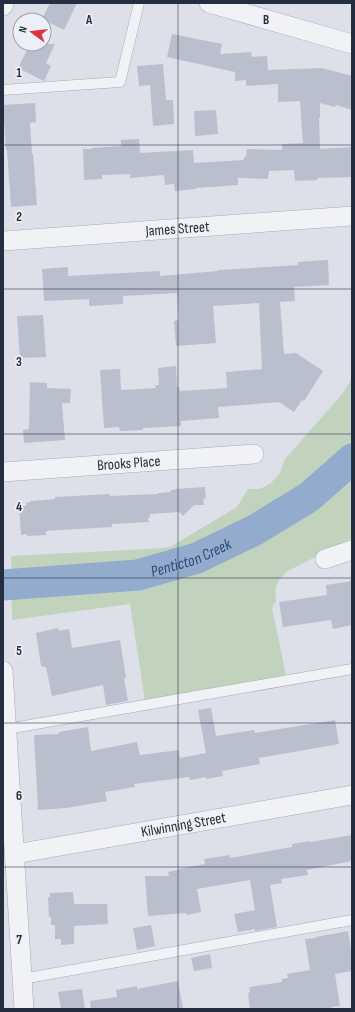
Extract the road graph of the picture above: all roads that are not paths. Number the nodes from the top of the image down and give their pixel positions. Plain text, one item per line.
1 (139, 3) edge
2 (213, 4) edge
3 (352, 44) edge
4 (3, 90) edge
5 (352, 216) edge
6 (3, 241) edge
7 (254, 454) dead end
8 (3, 472) edge
9 (352, 550) edge
10 (325, 559) dead end
11 (352, 669) edge
12 (3, 672) edge
13 (7, 729) junction
14 (352, 795) edge
15 (14, 854) junction
16 (352, 920) edge
17 (22, 978) junction
18 (24, 1009) edge

1 - 4 lane
2 - 3 street
5 - 6 street, James Street
7 - 8 street, Brooks Place
9 - 10 street
11 - 13 lane
12 - 13 street
13 - 15 street
14 - 15 street, Kilwinning Street
15 - 17 street
16 - 17 lane
17 - 18 street

